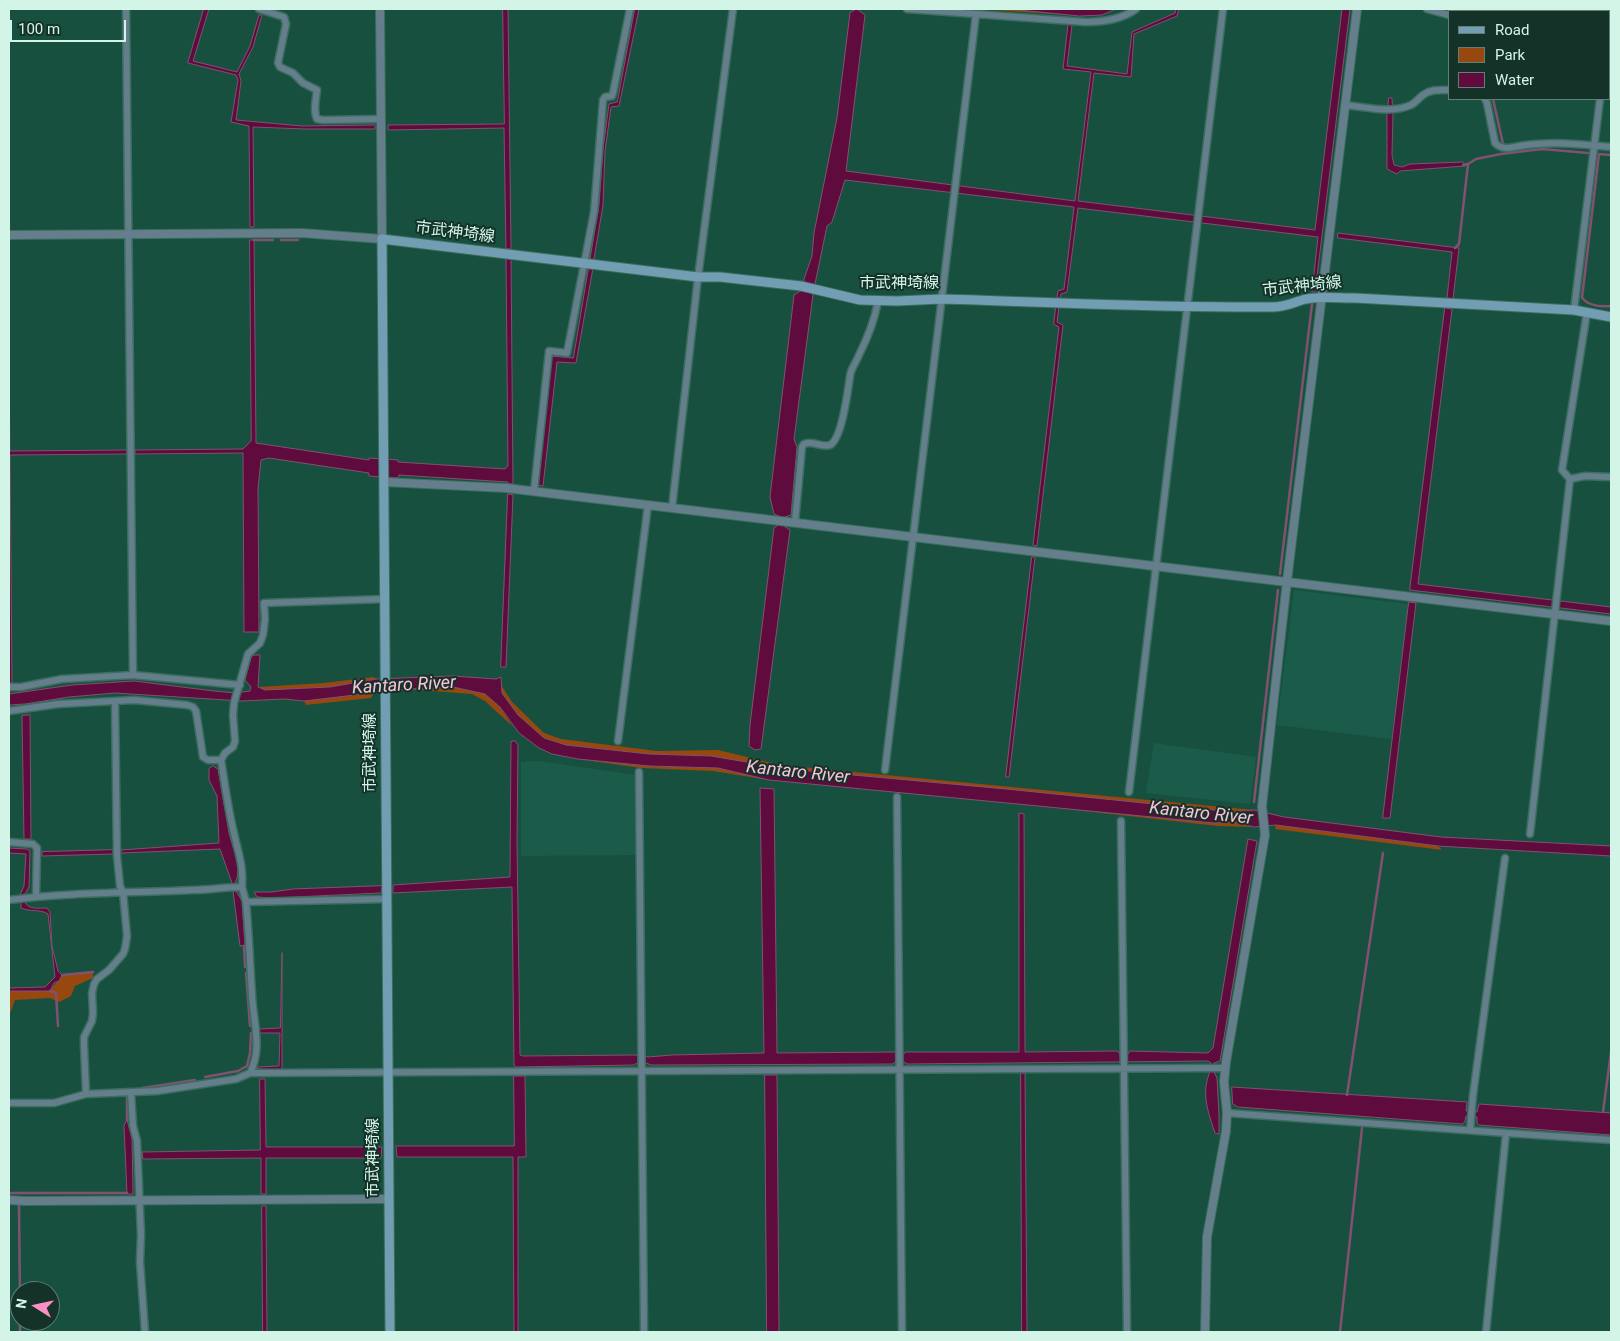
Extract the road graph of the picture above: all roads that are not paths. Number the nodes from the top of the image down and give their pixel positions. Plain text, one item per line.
1 (126, 9) edge
2 (259, 9) edge
3 (380, 9) edge
4 (630, 9) edge
5 (733, 9) edge
6 (907, 9) edge
7 (1136, 9) edge
8 (1223, 9) edge
9 (1357, 9) edge
10 (1427, 9) edge
11 (976, 14) junction
12 (1448, 15) edge
13 (1448, 90) edge
14 (1486, 100) edge
15 (1600, 100) edge
16 (1345, 105) junction
17 (381, 119) junction
18 (1593, 146) junction
19 (1611, 147) edge
20 (129, 234) junction
21 (9, 235) edge
22 (382, 239) junction
23 (584, 262) junction
24 (698, 276) junction
25 (1322, 298) junction
26 (941, 299) junction
27 (878, 301) junction
28 (1187, 306) junction
29 (1574, 310) junction
30 (1588, 312) junction
31 (1611, 317) edge
32 (1611, 477) edge
33 (1570, 478) junction
34 (384, 480) junction
35 (534, 491) junction
36 (648, 505) junction
37 (672, 508) junction
38 (795, 522) junction
39 (913, 537) junction
40 (1156, 567) junction
41 (1287, 581) junction
42 (385, 600) junction
43 (1554, 613) junction
44 (1611, 621) edge
45 (133, 675) junction
46 (9, 687) edge
47 (239, 688) junction
48 (115, 701) junction
49 (9, 711) edge
50 (618, 741) dead end
51 (221, 760) junction
52 (885, 770) dead end
53 (639, 772) dead end
54 (1129, 792) dead end
55 (897, 797) dead end
56 (1121, 821) dead end
57 (1530, 834) dead end
58 (9, 842) edge
59 (1505, 858) dead end
60 (236, 887) junction
61 (123, 892) junction
62 (36, 897) junction
63 (387, 899) junction
64 (9, 900) edge
65 (246, 902) junction
66 (1123, 1066) junction
67 (900, 1067) junction
68 (1225, 1068) junction
69 (642, 1069) junction
70 (250, 1073) junction
71 (388, 1073) junction
72 (131, 1092) junction
73 (86, 1094) junction
74 (9, 1103) edge
75 (1227, 1113) junction
76 (1470, 1130) junction
77 (1506, 1133) junction
78 (1611, 1140) edge
79 (9, 1200) edge
80 (389, 1200) junction
81 (139, 1201) junction
82 (145, 1332) edge
83 (390, 1332) edge
84 (644, 1332) edge
85 (902, 1332) edge
86 (1127, 1332) edge
87 (1205, 1332) edge
88 (1486, 1332) edge

1 - 20 street
2 - 17 street
3 - 17 street
4 - 23 street
5 - 24 street
6 - 11 street
7 - 11 street
8 - 28 street
9 - 16 street
10 - 12 street
11 - 26 street
13 - 16 street
14 - 18 street
15 - 18 street
16 - 25 street
17 - 22 street
18 - 19 street
18 - 29 street
20 - 21 street
20 - 22 street
20 - 45 street
22 - 23 main road, 市武神埼線
22 - 34 main road, 市武神埼線
23 - 24 main road, 市武神埼線
23 - 35 street
24 - 27 main road, 市武神埼線
24 - 37 street
25 - 28 main road, 市武神埼線
25 - 29 main road, 市武神埼線
25 - 41 street
26 - 27 main road, 市武神埼線
26 - 28 main road, 市武神埼線
26 - 39 street
27 - 38 street
28 - 40 street
29 - 30 main road, 市武神埼線
30 - 31 main road, 市武神埼線
30 - 33 street
32 - 33 street
33 - 43 street
34 - 35 street
34 - 42 main road, 市武神埼線
35 - 36 street
36 - 37 street
36 - 50 street
37 - 38 street
38 - 39 street
39 - 40 street
39 - 52 street
40 - 41 street
40 - 54 street
41 - 43 street
41 - 68 street
42 - 47 street
42 - 63 main road, 市武神埼線
43 - 44 street
43 - 57 street
45 - 46 street
45 - 47 street
47 - 51 street
48 - 49 street
48 - 51 street
48 - 61 street
51 - 60 street
53 - 69 street
55 - 67 street
56 - 66 street
58 - 62 street
59 - 76 street
60 - 61 street
60 - 65 street
61 - 62 street
61 - 73 street
62 - 64 street
63 - 65 street
63 - 71 main road, 市武神埼線
65 - 70 street
66 - 67 street
66 - 68 street
66 - 86 street
67 - 69 street
67 - 85 street
68 - 75 street
69 - 71 street
69 - 84 street
70 - 71 street
70 - 72 street
71 - 80 main road, 市武神埼線
72 - 73 street
72 - 81 street
73 - 74 street
75 - 76 street
75 - 87 street
76 - 77 street
77 - 78 street
77 - 88 street
79 - 81 street
80 - 81 street
80 - 83 main road, 市武神埼線
81 - 82 street

